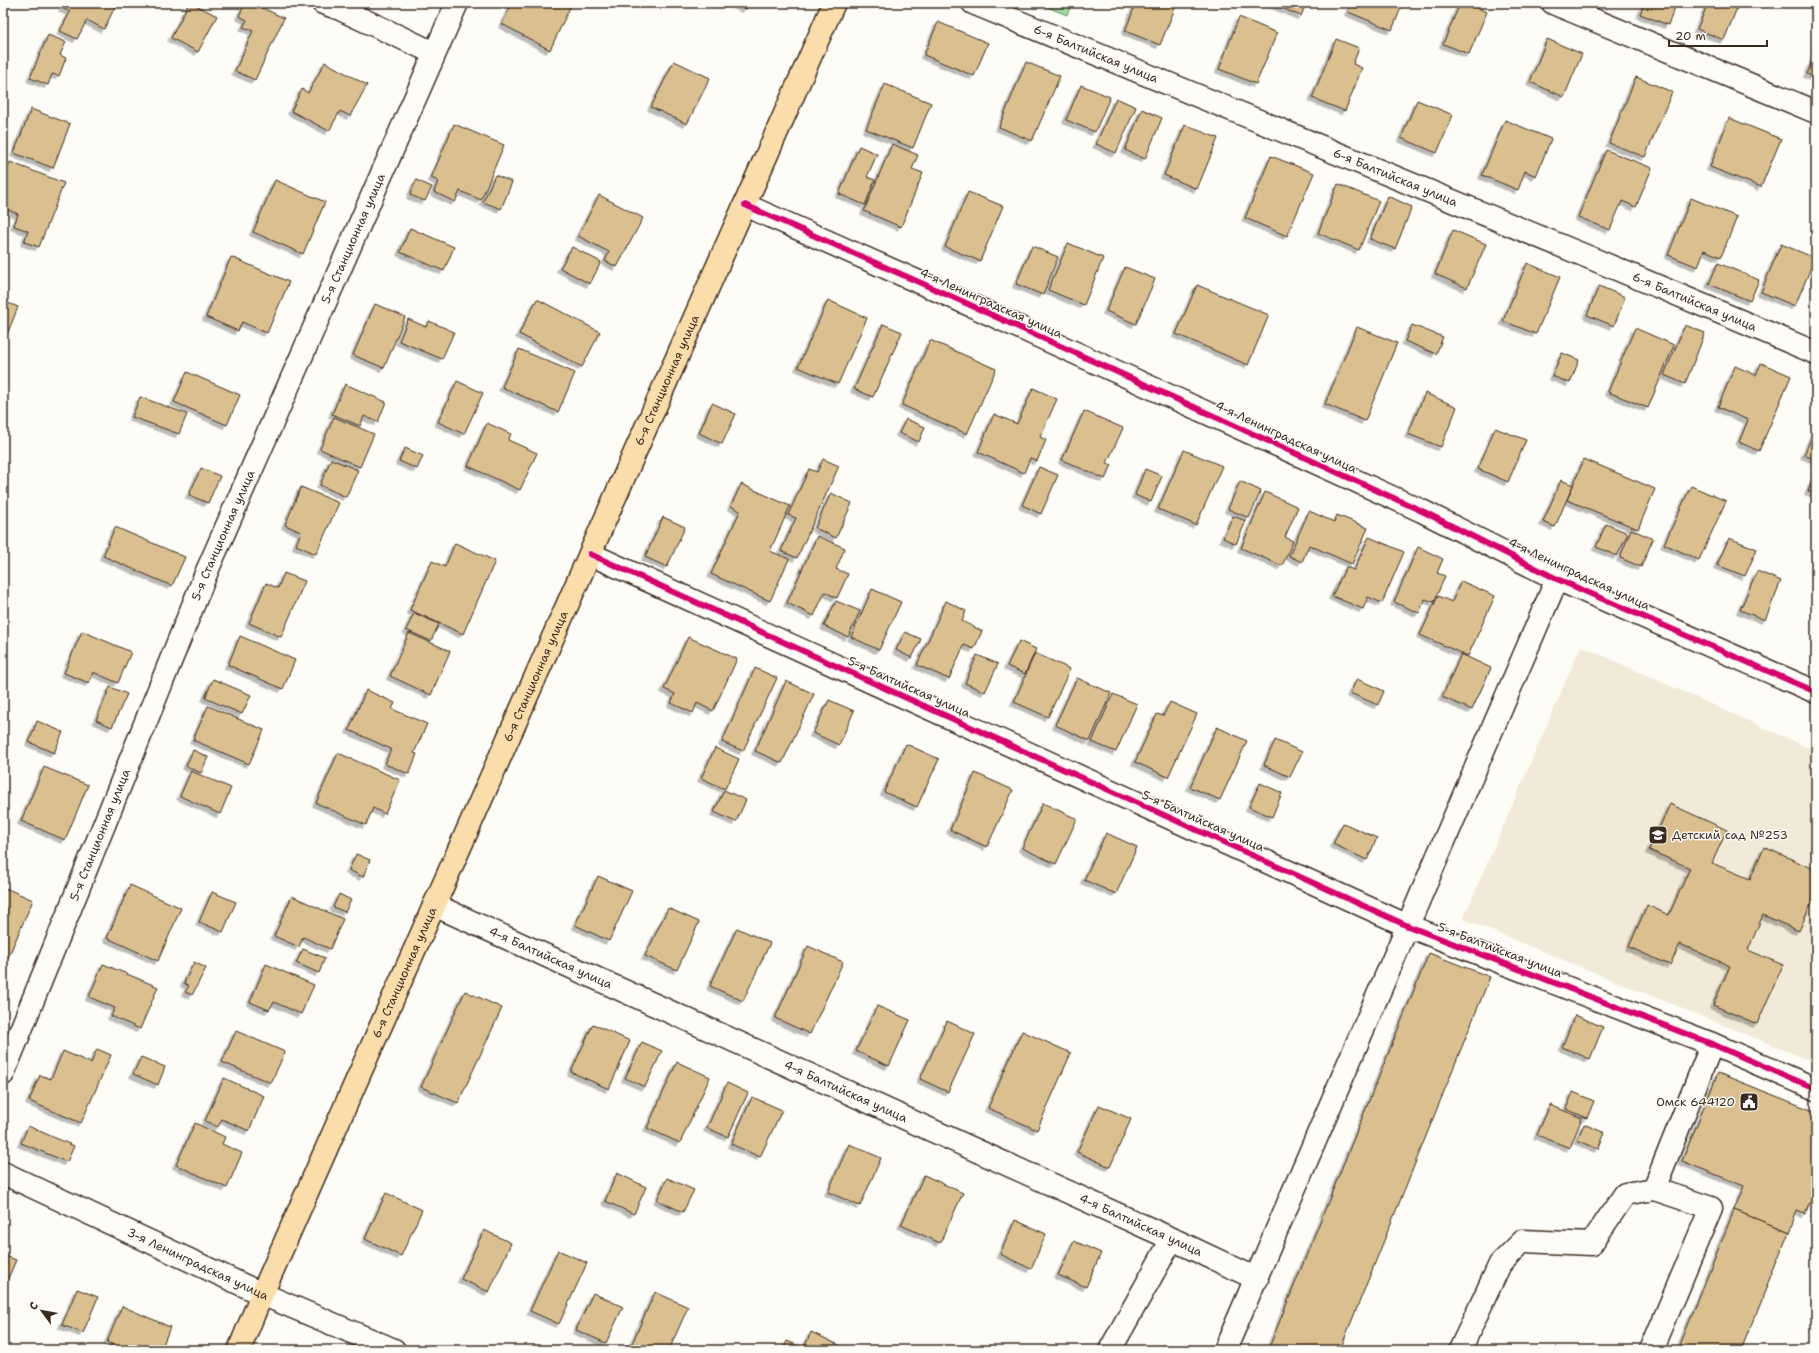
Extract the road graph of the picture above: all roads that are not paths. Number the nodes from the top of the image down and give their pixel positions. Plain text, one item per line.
1 (323, 3) edge
2 (457, 3) edge
3 (834, 3) edge
4 (973, 3) edge
5 (1553, 3) edge
6 (434, 53) junction
7 (1816, 112) edge
8 (744, 205) junction
9 (1816, 353) edge
10 (590, 554) junction
11 (1557, 578) junction
12 (1816, 692) edge
13 (434, 905) junction
14 (1408, 926) junction
15 (1712, 1044) junction
16 (3, 1074) edge
17 (1816, 1089) edge
18 (3, 1173) edge
19 (1654, 1189) junction
20 (1172, 1239) junction
21 (1257, 1280) junction
22 (262, 1294) junction
23 (239, 1350) edge
24 (394, 1350) edge
25 (1110, 1350) edge
26 (1225, 1350) edge
27 (1460, 1350) edge
28 (1651, 1350) edge

1 - 6 street
2 - 6 street, 5-я Станционная улица
3 - 8 main road, 6-я Станционная улица
4 - 9 street, 6-я Балтийская улица
5 - 7 street
6 - 16 street, 5-я Станционная улица
8 - 10 main road, 6-я Станционная улица
8 - 11 street, 4-я Ленинградская улица
10 - 13 main road, 6-я Станционная улица
10 - 14 street, 5-я Балтийская улица
11 - 12 street, 4-я Ленинградская улица
11 - 14 street
13 - 20 street, 4-я Балтийская улица
13 - 22 main road, 6-я Станционная улица
14 - 15 street, 5-я Балтийская улица
14 - 21 street
15 - 17 street, 5-я Балтийская улица
15 - 19 street
18 - 22 street, 3-я Ленинградская улица
19 - 27 street
19 - 28 street
20 - 21 street, 4-я Балтийская улица
20 - 25 street
21 - 26 street
22 - 23 main road, 6-я Станционная улица
22 - 24 street, 3-я Ленинградская улица

